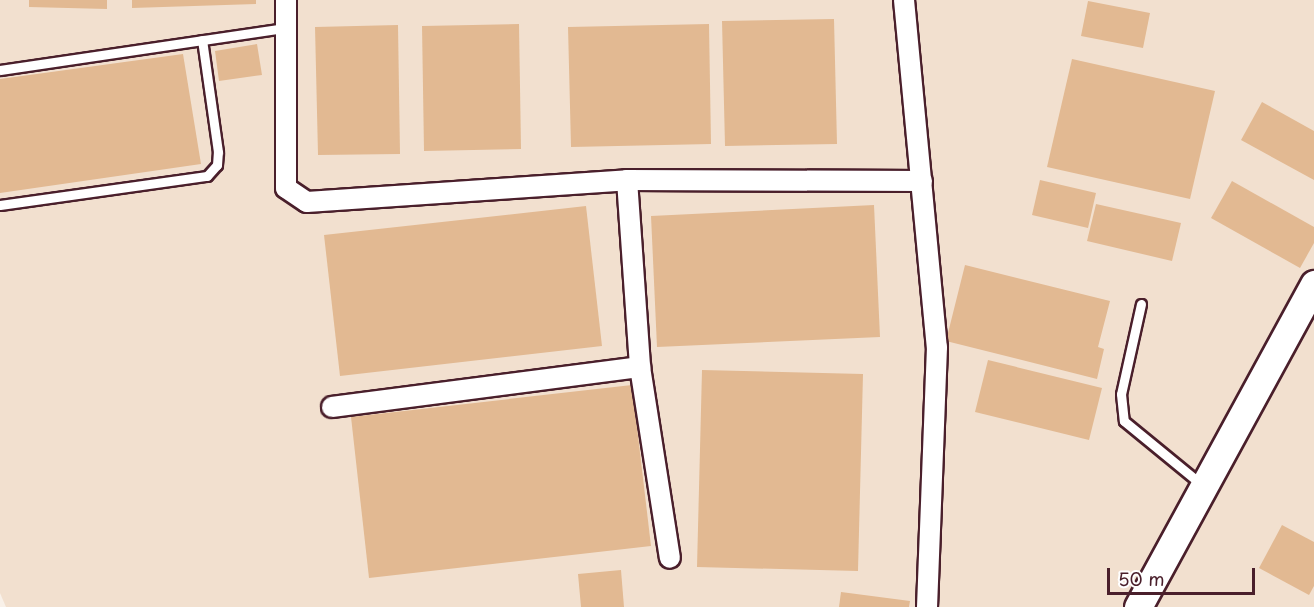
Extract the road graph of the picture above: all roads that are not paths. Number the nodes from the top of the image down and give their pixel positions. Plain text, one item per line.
1 (286, 0) edge
2 (904, 0) edge
3 (286, 28) junction
4 (202, 40) junction
5 (0, 70) edge
6 (627, 180) junction
7 (922, 182) junction
8 (0, 205) edge
9 (1314, 284) edge
10 (1141, 304) dead end
11 (640, 367) junction
12 (332, 407) dead end
13 (1204, 486) junction
14 (670, 558) dead end
15 (927, 607) edge
16 (1138, 607) edge

1 - 3 street
2 - 7 street
3 - 4 lane
3 - 6 street
4 - 5 lane
4 - 8 lane
6 - 7 street
6 - 11 street
7 - 15 street
9 - 13 main road
10 - 13 lane
11 - 12 street
11 - 14 street
13 - 16 main road

